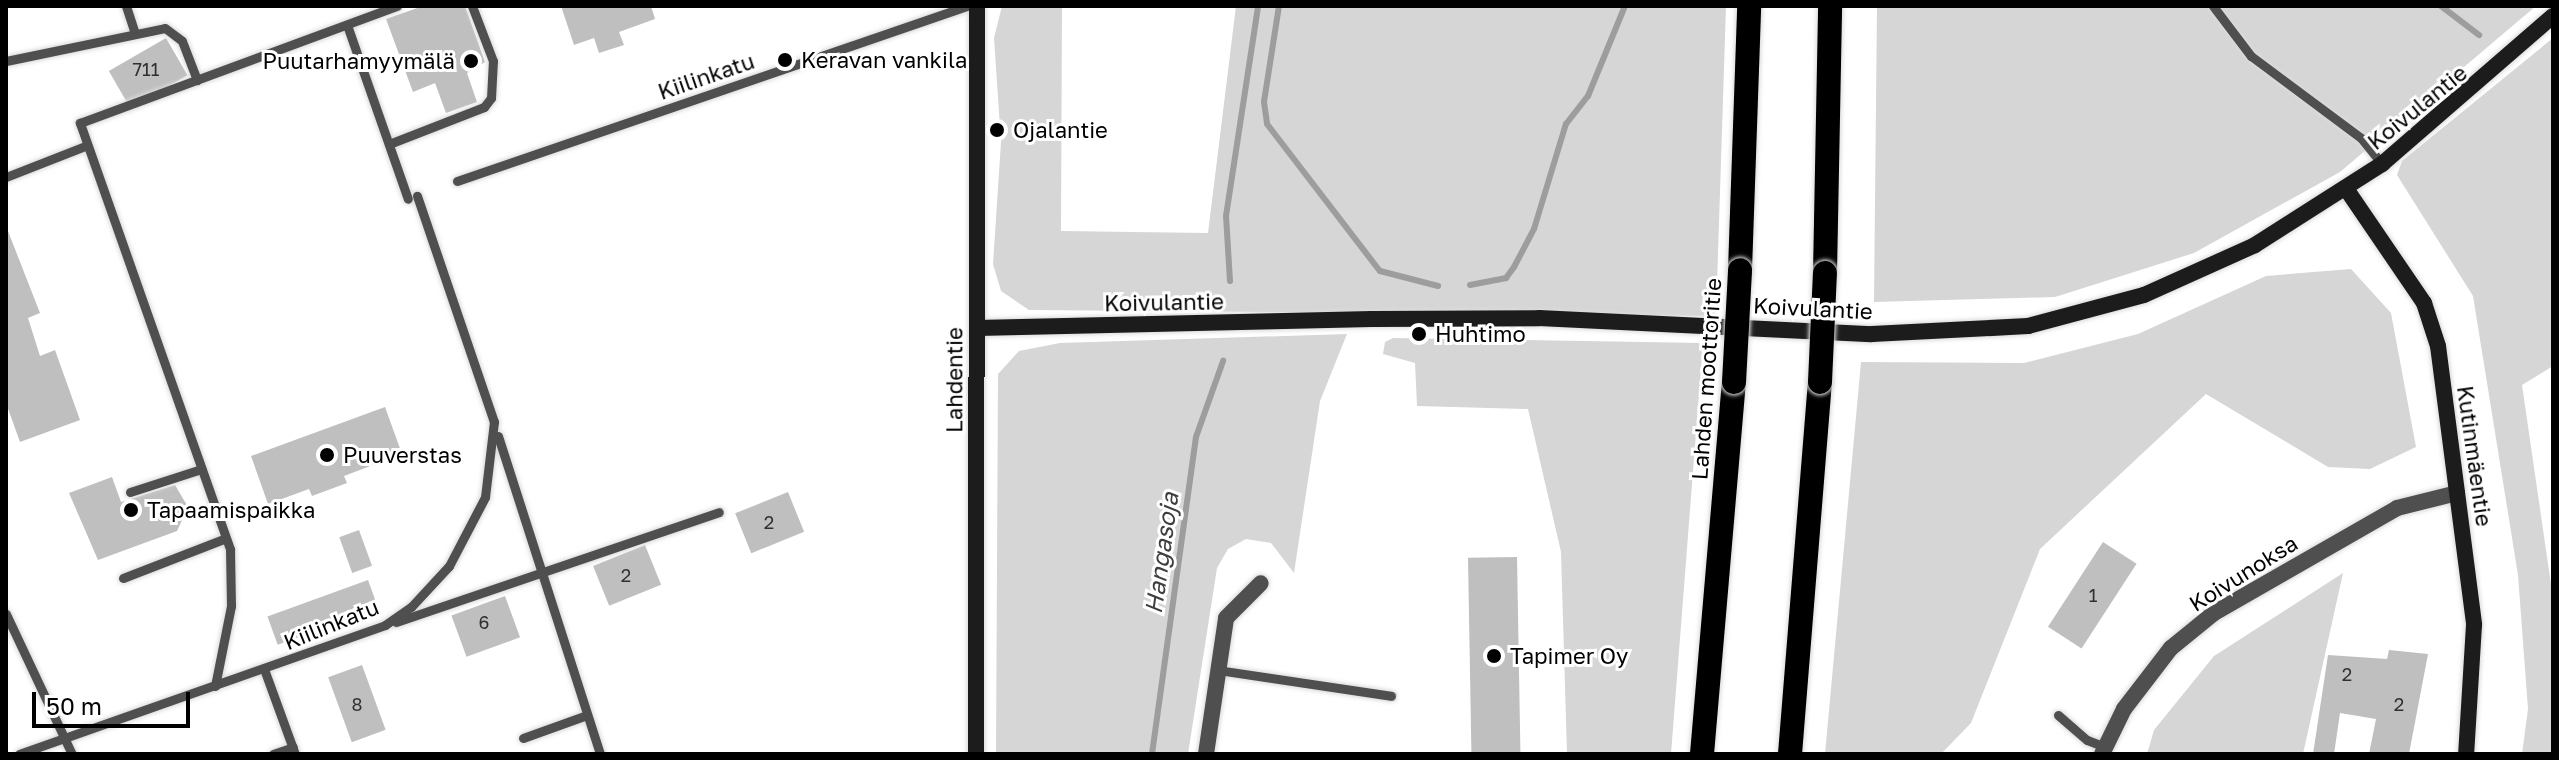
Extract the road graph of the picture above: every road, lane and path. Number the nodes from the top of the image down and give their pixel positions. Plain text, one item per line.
1 (126, 6) edge
2 (397, 6) edge
3 (472, 6) edge
4 (967, 6) edge
5 (977, 6) edge
6 (1749, 6) edge
7 (1830, 6) edge
8 (2213, 6) edge
9 (2553, 16) edge
10 (347, 25) junction
11 (134, 31) junction
12 (6, 61) edge
13 (197, 80) junction
14 (389, 144) junction
15 (85, 146) junction
16 (2382, 164) junction
17 (6, 177) edge
18 (457, 181) dead end
19 (2347, 190) junction
20 (977, 328) junction
21 (494, 422) junction
22 (201, 469) junction
23 (130, 492) dead end
24 (2457, 493) junction
25 (719, 512) dead end
26 (226, 538) junction
27 (540, 577) junction
28 (123, 578) dead end
29 (1261, 583) dead end
30 (6, 614) edge
31 (385, 625) junction
32 (264, 669) junction
33 (1218, 670) junction
34 (215, 686) junction
35 (1391, 696) dead end
36 (587, 715) junction
37 (2058, 715) dead end
38 (66, 736) junction
39 (523, 738) dead end
40 (294, 750) edge
41 (2104, 750) edge
42 (19, 754) edge
43 (72, 754) edge
44 (273, 754) edge
45 (600, 754) edge
46 (976, 754) edge
47 (1206, 754) edge
48 (1702, 754) edge
49 (1790, 754) edge
50 (2466, 754) edge

1 - 11 lane
2 - 10 lane
3 - 14 lane
4 - 18 lane, Kiilinkatu
5 - 20 street, Lahdentie
6 - 48 highway, Lahden moottoritie, bridge
7 - 49 highway, bridge
8 - 16 lane
9 - 16 street, Koivulantie
10 - 13 lane
10 - 14 lane, Kiilinkatu
11 - 12 lane
11 - 13 lane
13 - 15 lane
14 - 21 lane, Kiilinkatu
15 - 17 lane
15 - 22 lane
16 - 19 street, Koivulantie
19 - 20 street, Koivulantie
19 - 24 street, Kutinmäentie
20 - 46 street, Lahdentie
21 - 27 lane
21 - 31 lane, Kiilinkatu
22 - 23 lane
22 - 26 lane
24 - 41 street, Koivunoksa
24 - 50 street, Kutinmäentie
25 - 27 lane
26 - 28 lane
26 - 34 lane
27 - 31 lane
27 - 36 lane
29 - 33 street
30 - 38 lane
31 - 32 lane, Kiilinkatu
32 - 34 lane, Kiilinkatu
32 - 40 lane
33 - 35 lane
33 - 47 street
34 - 38 lane, Kiilinkatu
36 - 39 lane
36 - 45 lane
37 - 41 lane
38 - 42 lane, Kiilinkatu
38 - 43 lane
40 - 44 lane

